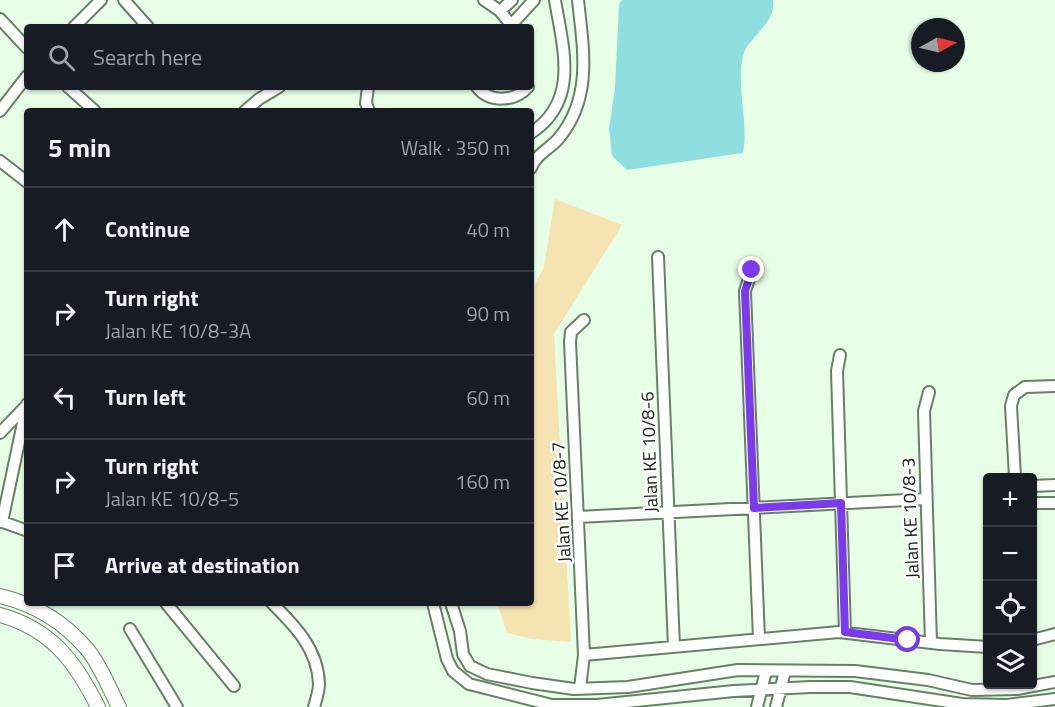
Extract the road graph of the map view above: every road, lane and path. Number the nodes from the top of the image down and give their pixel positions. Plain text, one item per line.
1 (101, 0) edge
2 (124, 0) edge
3 (484, 0) edge
4 (512, 0) edge
5 (534, 0) edge
6 (555, 0) edge
7 (578, 0) edge
8 (500, 11) junction
9 (0, 19) edge
10 (77, 24) edge
11 (145, 24) edge
12 (510, 24) edge
13 (514, 24) edge
14 (24, 45) edge
15 (24, 80) edge
16 (71, 90) edge
17 (274, 90) edge
18 (368, 90) edge
19 (480, 90) edge
20 (526, 90) edge
21 (368, 107) edge
22 (92, 108) edge
23 (248, 108) edge
24 (0, 111) edge
25 (534, 131) edge
26 (534, 159) edge
27 (0, 161) edge
28 (24, 180) edge
29 (658, 256) dead end
30 (752, 270) dead end
31 (584, 320) dead end
32 (840, 355) dead end
33 (1055, 386) edge
34 (929, 392) dead end
35 (24, 408) edge
36 (24, 418) edge
37 (0, 433) edge
38 (1015, 473) edge
39 (1055, 485) edge
40 (1037, 486) edge
41 (926, 499) junction
42 (841, 503) junction
43 (1037, 503) edge
44 (1055, 503) edge
45 (754, 508) junction
46 (668, 512) junction
47 (578, 517) junction
48 (1, 521) edge
49 (24, 530) edge
50 (0, 596) edge
51 (24, 603) edge
52 (31, 606) edge
53 (168, 606) edge
54 (275, 606) edge
55 (434, 606) edge
56 (453, 606) edge
57 (0, 615) edge
58 (130, 629) dead end
59 (845, 632) junction
60 (1055, 634) edge
61 (759, 639) junction
62 (1037, 639) edge
63 (931, 643) junction
64 (983, 646) edge
65 (674, 647) junction
66 (584, 655) junction
67 (766, 670) junction
68 (785, 671) junction
69 (1055, 682) edge
70 (234, 686) dead end
71 (580, 688) junction
72 (781, 688) junction
73 (762, 689) junction
74 (1055, 699) edge
75 (98, 707) edge
76 (119, 707) edge
77 (177, 707) edge
78 (314, 707) edge
79 (757, 707) edge
80 (776, 707) edge

1 - 10 street
2 - 11 street
3 - 8 street
4 - 8 street
5 - 13 street
6 - 25 street
7 - 26 street
8 - 12 street
9 - 14 street
15 - 24 street
16 - 22 street
17 - 23 street
18 - 21 street
19 - 20 street
27 - 28 street
29 - 46 street, Jalan KE 10/8-6
30 - 45 street
31 - 47 street, Jalan KE 10/8-7
32 - 42 street
33 - 38 street
34 - 41 street, Jalan KE 10/8-3
35 - 37 street
36 - 48 street
39 - 40 street
41 - 42 street
41 - 63 street, Jalan KE 10/8-3
42 - 45 street
42 - 59 street
43 - 44 street
45 - 46 street
45 - 61 street
46 - 47 street
46 - 65 street, Jalan KE 10/8-6
47 - 66 street, Jalan KE 10/8-7
48 - 49 street
50 - 51 main road
52 - 76 main road
53 - 70 street
54 - 78 street
55 - 73 street
56 - 71 street
57 - 75 main road
58 - 77 street
59 - 61 street
59 - 63 street
60 - 62 street
61 - 65 street
63 - 64 street
65 - 66 street
66 - 71 street, Jalan KE 10/8-7
67 - 68 street
67 - 71 street
67 - 73 street
68 - 69 street
68 - 72 street
72 - 73 street
72 - 74 street
72 - 80 street
73 - 79 street

